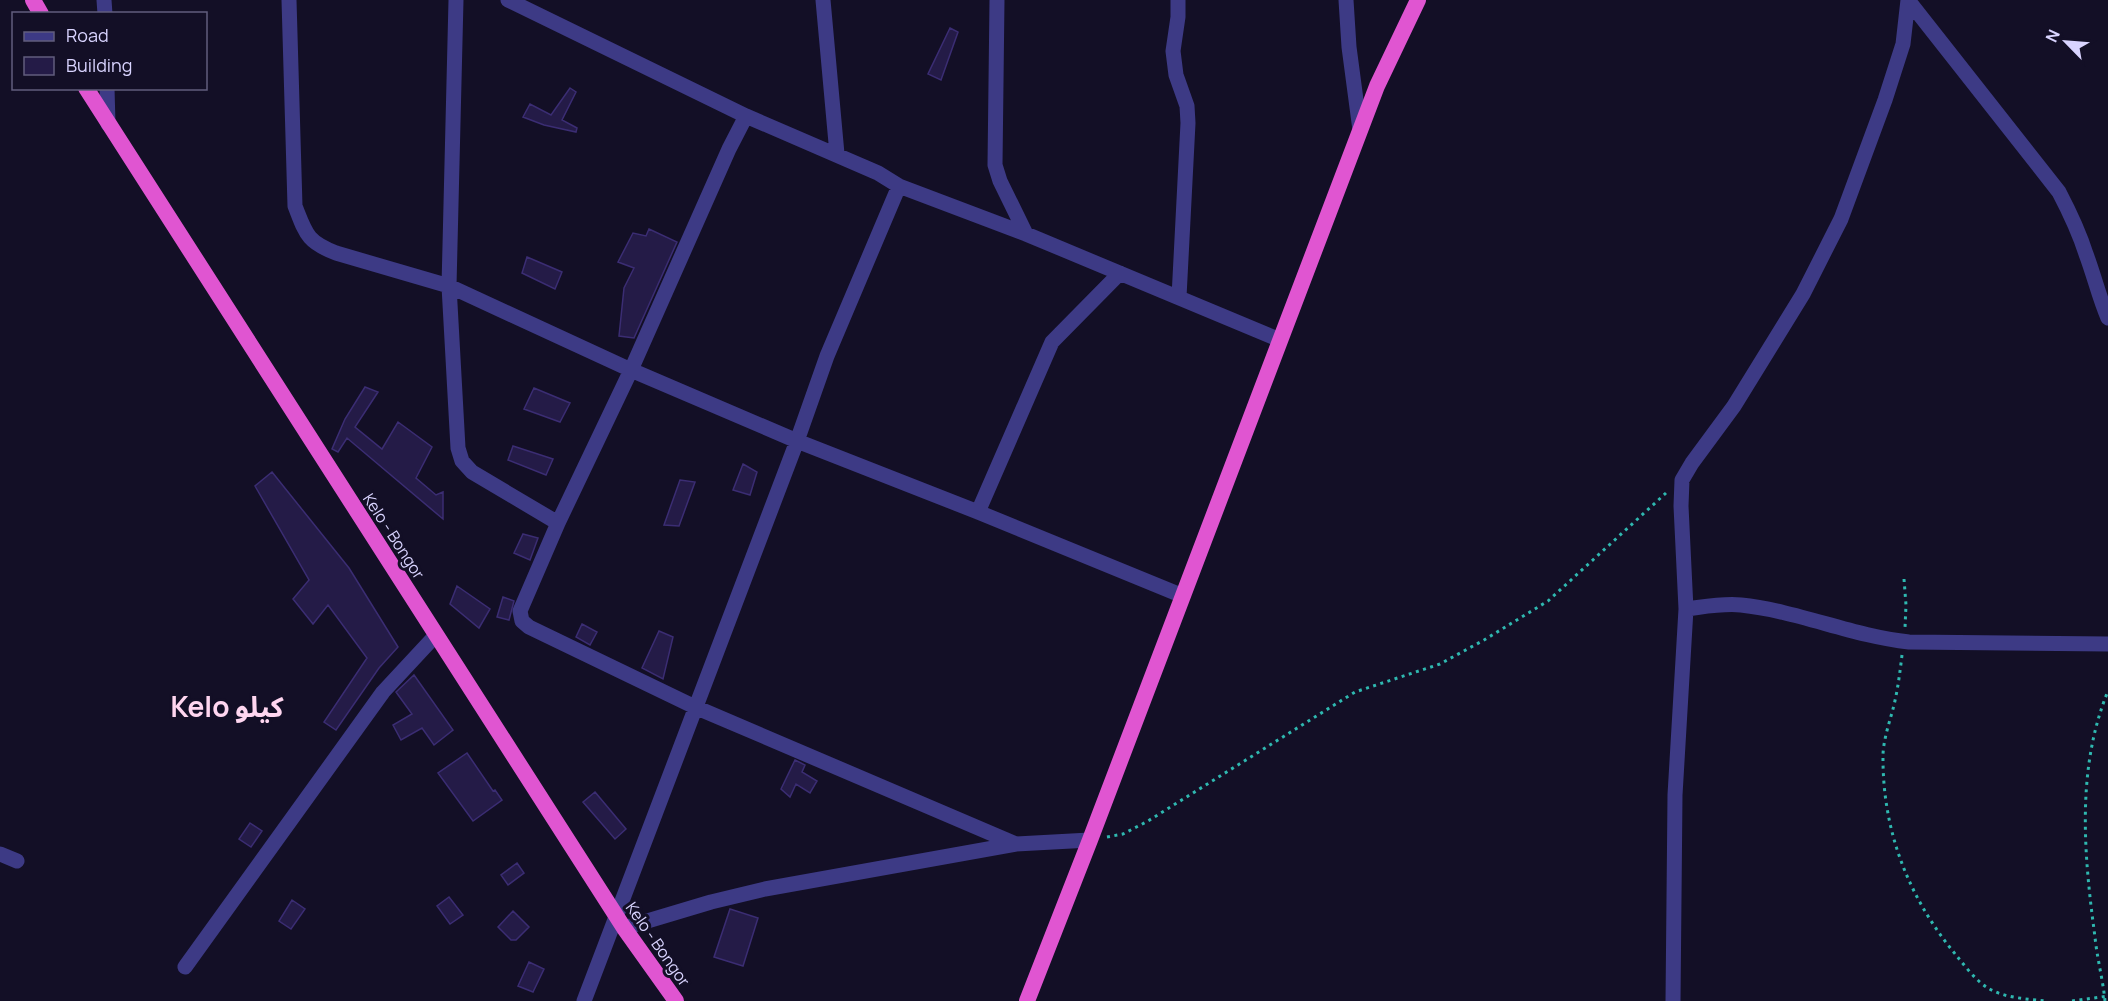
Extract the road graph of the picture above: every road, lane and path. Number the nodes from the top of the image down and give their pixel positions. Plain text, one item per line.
1 (289, 0) edge
2 (456, 0) edge
3 (508, 0) edge
4 (824, 0) edge
5 (997, 0) edge
6 (1178, 0) edge
7 (1346, 0) edge
8 (1418, 0) edge
9 (1908, 0) edge
10 (87, 90) edge
11 (107, 90) edge
12 (746, 116) junction
13 (108, 124) junction
14 (1360, 130) junction
15 (837, 154) junction
16 (899, 186) junction
17 (1026, 234) junction
18 (1120, 273) junction
19 (449, 286) junction
20 (1179, 297) junction
21 (2108, 318) edge
22 (1280, 340) junction
23 (632, 370) junction
24 (797, 441) junction
25 (1682, 480) junction
26 (978, 512) junction
27 (558, 523) junction
28 (1183, 596) junction
29 (1686, 609) junction
30 (436, 635) junction
31 (2108, 644) edge
32 (2108, 691) edge
33 (695, 706) junction
34 (1887, 726) dead end
35 (1090, 840) junction
36 (1016, 844) junction
37 (0, 854) edge
38 (17, 861) dead end
39 (620, 921) junction
40 (185, 967) dead end
41 (2106, 998) edge
42 (585, 1001) edge
43 (676, 1001) edge
44 (1027, 1001) edge
45 (1673, 1001) edge
46 (2046, 1001) edge
47 (2072, 1001) edge

1 - 19 street
2 - 19 street
3 - 12 street
4 - 15 street
5 - 17 street
6 - 20 street
7 - 14 street
8 - 14 highway
9 - 21 street
9 - 25 street
10 - 13 highway, Kelo - Bongor
11 - 13 street
12 - 15 street
12 - 23 street
13 - 30 highway, Kelo - Bongor
14 - 22 highway
15 - 16 street
16 - 17 street
16 - 24 street
17 - 18 street
18 - 20 street
18 - 26 street
19 - 23 street
19 - 27 street
20 - 22 street
22 - 28 highway
23 - 24 street
23 - 27 street
24 - 26 street
24 - 33 street
25 - 29 street
25 - 35 path
26 - 28 street
27 - 33 street
28 - 35 highway
29 - 31 street
29 - 45 street
30 - 39 highway, Kelo - Bongor
30 - 40 street
32 - 41 path
33 - 36 street
33 - 39 street
34 - 46 path
35 - 36 street
35 - 44 highway
36 - 39 street
37 - 38 street
39 - 42 street
39 - 43 highway, Kelo - Bongor
41 - 47 path

